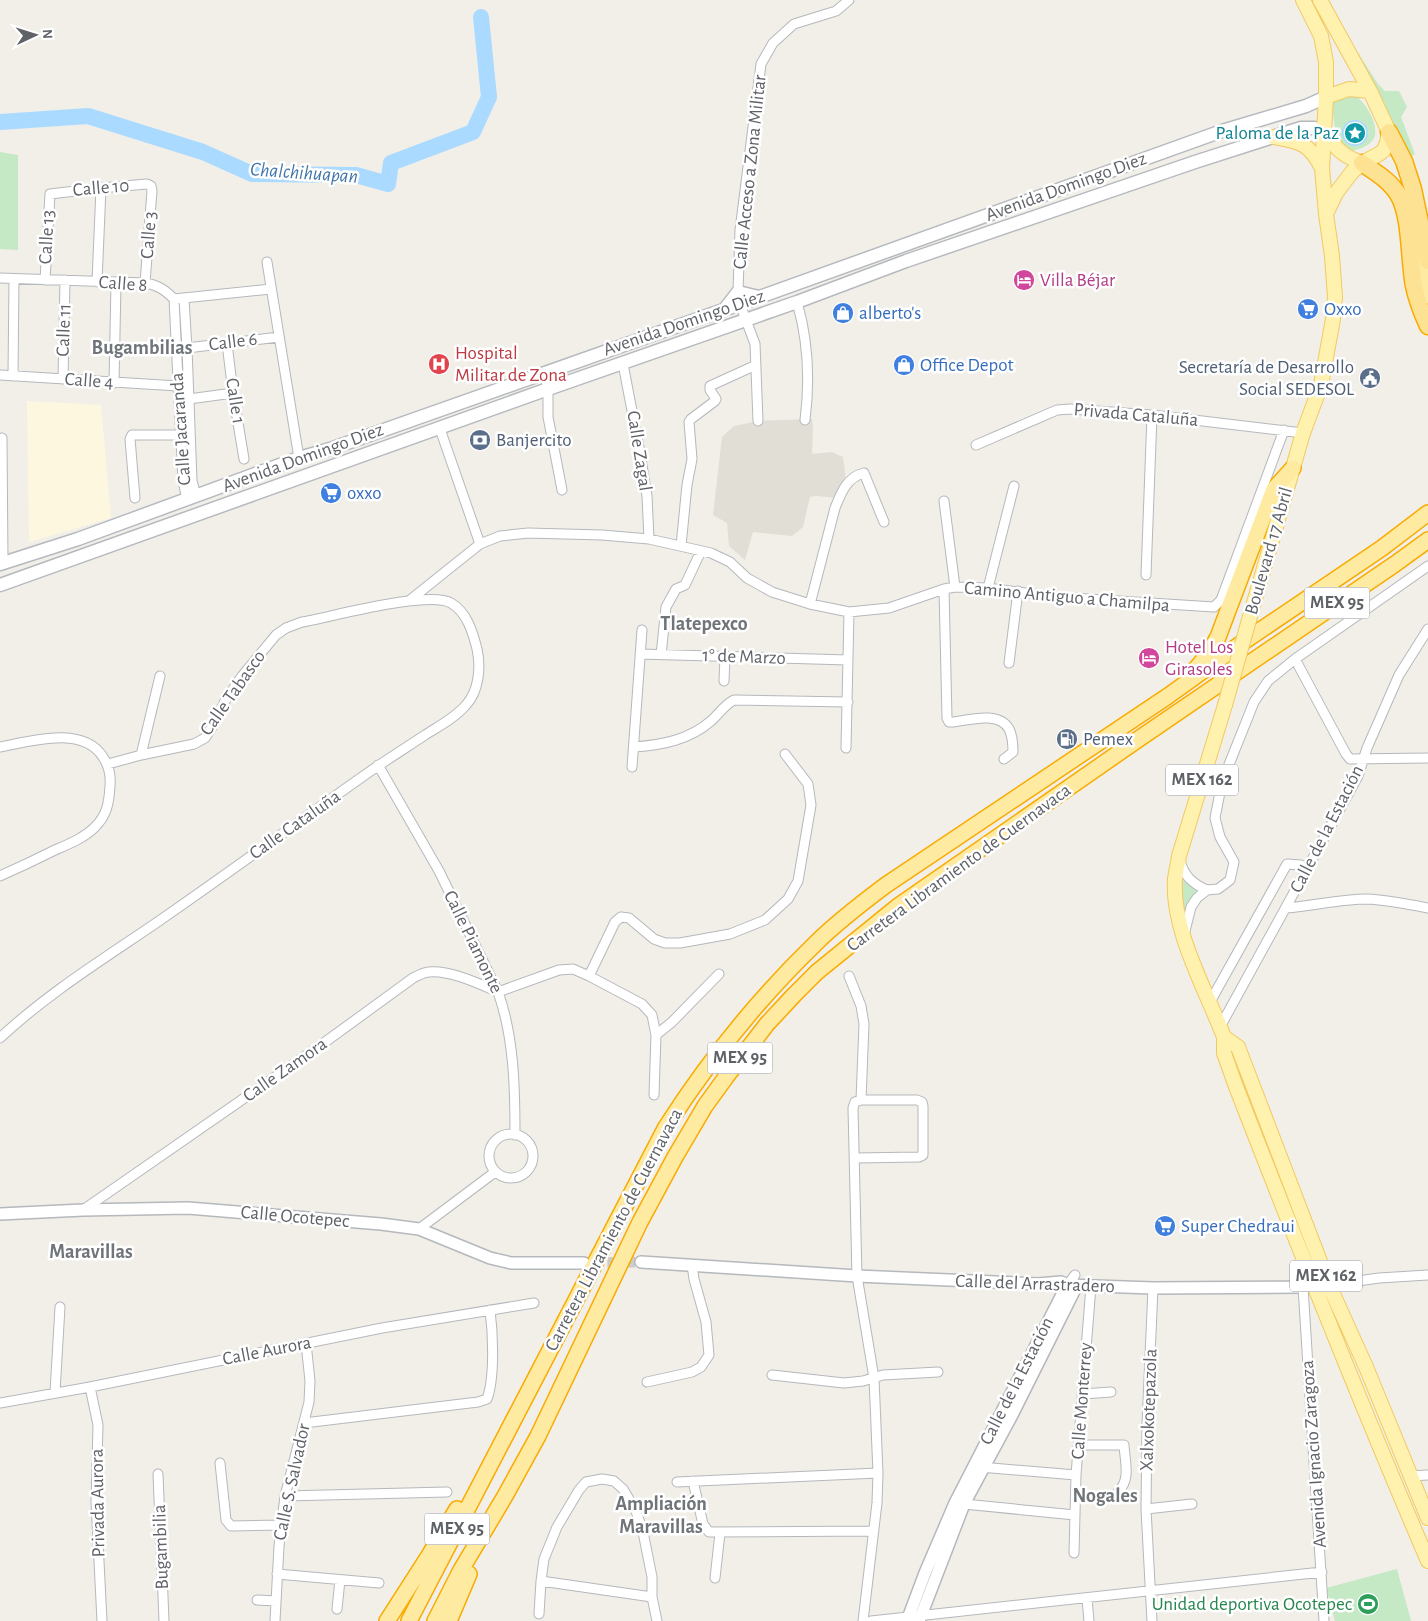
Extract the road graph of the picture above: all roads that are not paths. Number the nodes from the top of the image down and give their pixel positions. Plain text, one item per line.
1 (849, 0) edge
2 (1303, 0) edge
3 (1320, 0) edge
4 (1370, 91) junction
5 (1326, 97) junction
6 (1222, 131) junction
7 (1324, 132) junction
8 (1389, 132) junction
9 (1274, 137) junction
10 (1229, 151) junction
11 (1362, 163) junction
12 (1322, 168) junction
13 (151, 186) joint
14 (101, 188) junction
15 (50, 194) joint
16 (1326, 214) junction
17 (1423, 238) junction
18 (1428, 261) edge
19 (267, 262) dead end
20 (0, 278) edge
21 (14, 278) junction
22 (44, 280) junction
23 (66, 280) junction
24 (98, 282) junction
25 (116, 283) junction
26 (145, 283) junction
27 (271, 289) junction
28 (1428, 296) edge
29 (739, 298) junction
30 (174, 299) junction
31 (184, 299) junction
32 (797, 302) junction
33 (747, 320) junction
34 (1428, 326) edge
35 (279, 337) junction
36 (227, 343) junction
37 (188, 348) junction
38 (623, 364) junction
39 (756, 366) junction
40 (544, 372) junction
41 (0, 375) edge
42 (13, 376) junction
43 (63, 379) junction
44 (114, 382) junction
45 (178, 386) junction
46 (548, 390) junction
47 (233, 393) junction
48 (189, 399) junction
49 (1152, 415) junction
50 (758, 420) dead end
51 (806, 420) dead end
52 (440, 429) junction
53 (1284, 430) junction
54 (1303, 433) junction
55 (180, 435) junction
56 (2, 438) dead end
57 (976, 445) dead end
58 (330, 449) junction
59 (298, 458) junction
60 (244, 459) dead end
61 (336, 466) junction
62 (1292, 468) junction
63 (1014, 486) dead end
64 (562, 490) dead end
65 (135, 498) dead end
66 (191, 498) junction
67 (944, 501) dead end
68 (1428, 513) edge
69 (884, 522) dead end
70 (649, 539) junction
71 (1428, 540) edge
72 (480, 544) junction
73 (681, 546) junction
74 (701, 551) junction
75 (1, 564) edge
76 (1428, 566) edge
77 (1146, 575) dead end
78 (0, 585) edge
79 (955, 587) junction
80 (988, 588) junction
81 (944, 589) junction
82 (1018, 591) junction
83 (410, 600) junction
84 (810, 604) junction
85 (850, 612) junction
86 (1428, 629) edge
87 (642, 630) dead end
88 (640, 654) junction
89 (661, 655) junction
90 (725, 656) junction
91 (1295, 658) junction
92 (848, 660) junction
93 (1009, 663) dead end
94 (160, 676) dead end
95 (724, 680) dead end
96 (1168, 696) junction
97 (848, 702) junction
98 (0, 747) edge
99 (634, 747) junction
100 (846, 748) dead end
101 (141, 754) junction
102 (785, 754) dead end
103 (1363, 758) junction
104 (1428, 758) edge
105 (1004, 759) dead end
106 (108, 764) junction
107 (378, 765) junction
108 (632, 767) dead end
109 (1179, 856) junction
110 (1306, 872) junction
111 (0, 876) edge
112 (1207, 890) junction
113 (1286, 908) junction
114 (1428, 908) edge
115 (1183, 937) junction
116 (719, 974) dead end
117 (589, 976) junction
118 (849, 976) dead end
119 (498, 992) junction
120 (1210, 1002) junction
121 (1222, 1032) junction
122 (656, 1035) junction
123 (0, 1038) edge
124 (654, 1095) dead end
125 (861, 1100) junction
126 (515, 1135) junction
127 (855, 1158) junction
128 (495, 1172) junction
129 (82, 1210) junction
130 (0, 1214) edge
131 (419, 1229) junction
132 (641, 1262) tunnel mouth
133 (584, 1263) tunnel mouth
134 (692, 1265) junction
135 (857, 1276) junction
136 (1428, 1276) edge
137 (1072, 1285) junction
138 (1329, 1285) junction
139 (1091, 1286) junction
140 (1308, 1287) junction
141 (1153, 1288) junction
142 (534, 1303) dead end
143 (60, 1307) dead end
144 (490, 1310) junction
145 (306, 1343) junction
146 (938, 1372) dead end
147 (772, 1375) dead end
148 (874, 1378) junction
149 (647, 1382) dead end
150 (90, 1387) junction
151 (55, 1392) junction
152 (1110, 1392) dead end
153 (1082, 1394) junction
154 (0, 1402) edge
155 (304, 1423) junction
156 (505, 1438) junction
157 (1079, 1445) junction
158 (220, 1463) dead end
159 (978, 1467) junction
160 (878, 1473) junction
161 (158, 1474) dead end
162 (1076, 1475) junction
163 (1428, 1475) edge
164 (1410, 1476) junction
165 (693, 1481) junction
166 (677, 1482) dead end
167 (447, 1492) dead end
168 (1118, 1492) dead end
169 (285, 1496) junction
170 (505, 1496) junction
171 (964, 1504) junction
172 (1192, 1504) dead end
173 (1146, 1508) junction
174 (1075, 1515) junction
175 (1428, 1518) edge
176 (281, 1525) junction
177 (874, 1531) junction
178 (720, 1533) junction
179 (1074, 1552) dead end
180 (1428, 1561) edge
181 (1322, 1572) junction
182 (277, 1574) junction
183 (715, 1578) dead end
184 (340, 1580) junction
185 (541, 1581) junction
186 (379, 1584) dead end
187 (1150, 1592) junction
188 (652, 1597) junction
189 (1087, 1598) junction
190 (257, 1600) dead end
191 (276, 1601) junction
192 (337, 1609) dead end
193 (539, 1614) dead end
194 (914, 1619) edge
195 (102, 1621) edge
196 (164, 1621) edge
197 (275, 1621) edge
198 (386, 1621) edge
199 (409, 1621) edge
200 (435, 1621) edge
201 (449, 1621) edge
202 (657, 1621) edge
203 (863, 1621) edge
204 (871, 1621) edge
205 (1089, 1621) edge
206 (1152, 1621) edge
207 (1324, 1621) edge

1 - 29 street, Calle Acceso a Zona Militar
2 - 5 main road
3 - 4 main road
4 - 5 main road, Avenida Domingo Diez
4 - 8 main road
5 - 6 main road, Avenida Domingo Diez
5 - 7 main road
6 - 10 main road
6 - 29 main road, Avenida Domingo Diez
7 - 9 main road, Avenida Domingo Diez
7 - 11 main road
7 - 12 main road, Boulevard 17 Abril / MEX 162
8 - 11 main road
8 - 17 highway
9 - 10 main road, Avenida Domingo Diez
9 - 12 main road
10 - 32 main road, Avenida Domingo Diez
11 - 16 main road
11 - 34 highway
12 - 16 main road, Boulevard 17 Abril / MEX 162
13 - 14 street, Calle 10
13 - 26 street, Calle 3
14 - 15 street, Calle 10
14 - 24 street
15 - 22 street, Calle 13
16 - 54 main road, Boulevard 17 Abril / MEX 162
17 - 18 highway
17 - 28 highway
19 - 27 street
20 - 21 street, Calle 8
21 - 22 street, Calle 8
21 - 42 street
22 - 23 street, Calle 8
23 - 24 street, Calle 8
23 - 43 street, Calle 11
24 - 25 street, Calle 8
25 - 26 street, Calle 8
25 - 44 street
26 - 30 street, Calle 8
27 - 31 street, Calle 8
27 - 35 street
29 - 33 street
29 - 40 main road, Avenida Domingo Diez
30 - 31 street, Calle 8
30 - 45 street, Calle Jacaranda
31 - 37 street, Calle Jacaranda
32 - 33 main road, Avenida Domingo Diez
32 - 51 street
33 - 38 main road, Avenida Domingo Diez
33 - 39 street
35 - 36 street, Calle 6
35 - 59 street
36 - 37 street, Calle 6
36 - 47 street, Calle 1
37 - 48 street, Calle Jacaranda
38 - 46 main road, Avenida Domingo Diez
38 - 70 street, Calle Zagal
39 - 50 street
39 - 73 street
40 - 46 street
40 - 58 main road, Avenida Domingo Diez
41 - 42 street, Calle 4
42 - 43 street, Calle 4
43 - 44 street, Calle 4
44 - 45 street, Calle 4
45 - 55 street, Calle Jacaranda
46 - 52 main road, Avenida Domingo Diez
46 - 64 street
47 - 48 street
47 - 60 street, Calle 1
48 - 66 street, Calle Jacaranda
49 - 53 street, Privada Cataluña
49 - 57 street, Privada Cataluña
49 - 77 street
52 - 61 main road, Avenida Domingo Diez
52 - 72 street
53 - 54 street, Privada Cataluña
53 - 82 street, Camino Antiguo a Chamilpa
54 - 62 main road, Boulevard 17 Abril / MEX 162
55 - 65 street
55 - 66 street, Calle Jacaranda
56 - 75 street
58 - 59 main road, Avenida Domingo Diez
58 - 61 main road
59 - 66 main road, Avenida Domingo Diez
61 - 78 main road, Avenida Domingo Diez
62 - 96 highway
62 - 109 main road, Boulevard 17 Abril / MEX 162, bridge
63 - 80 street
66 - 75 main road, Avenida Domingo Diez
67 - 79 street
68 - 96 highway, Carretera Libramiento de Cuernavaca / MEX 95
69 - 84 street
70 - 72 street, Camino Antiguo a Chamilpa
70 - 73 street, Camino Antiguo a Chamilpa
71 - 170 highway, Carretera Libramiento de Cuernavaca / MEX 95
72 - 83 street, Camino Antiguo a Chamilpa
73 - 74 street, Camino Antiguo a Chamilpa
74 - 84 street, Camino Antiguo a Chamilpa
74 - 89 street
76 - 91 street
79 - 80 street, Camino Antiguo a Chamilpa
79 - 81 street, Camino Antiguo a Chamilpa
80 - 82 street, Camino Antiguo a Chamilpa
81 - 85 street, Camino Antiguo a Chamilpa
81 - 105 street
82 - 93 street
83 - 101 street, Calle Tabasco
83 - 107 street, Calle Cataluña
84 - 85 street, Camino Antiguo a Chamilpa
85 - 92 street
86 - 103 street, Calle de la Estación
87 - 88 street
88 - 89 street, 1° de Marzo
88 - 99 street
89 - 90 street, 1° de Marzo
90 - 92 street, 1° de Marzo
90 - 95 street
91 - 103 street
91 - 112 street
92 - 97 street
94 - 101 street
96 - 156 highway, Carretera Libramiento de Cuernavaca / MEX 95
97 - 99 street
97 - 100 street
98 - 106 street
99 - 108 street
101 - 106 street, Calle Tabasco
102 - 117 street
103 - 104 street
103 - 110 street, Calle de la Estación
106 - 111 street
107 - 119 street, Calle Piamonte
107 - 123 street, Calle Cataluña
109 - 112 street
109 - 115 main road, Boulevard 17 Abril / MEX 162
110 - 113 street, Calle de la Estación
110 - 120 street
112 - 115 street
113 - 114 street
113 - 121 street, Calle de la Estación
115 - 120 main road, Boulevard 17 Abril / MEX 162
116 - 122 street
117 - 119 street
117 - 122 street
118 - 125 street
119 - 126 street, Calle Piamonte
119 - 129 street, Calle Zamora
120 - 121 main road, Boulevard 17 Abril / MEX 162
121 - 138 main road, MEX 162
121 - 140 main road, MEX 162
122 - 124 street
125 - 127 street
125 - 127 street
126 - 128 street
126 - 128 street
127 - 135 street
128 - 131 street
129 - 130 street, Calle Ocotepec
129 - 131 street, Calle Ocotepec
131 - 133 street, Calle Ocotepec
132 - 134 street, Calle del Arrastradero
134 - 135 street, Calle del Arrastradero
134 - 149 street
135 - 137 street, Calle del Arrastradero
135 - 148 street
136 - 138 street, Calle del Arrastradero
137 - 139 street, Calle del Arrastradero
137 - 159 street, Calle de la Estación
138 - 140 street, Calle del Arrastradero
138 - 164 main road, MEX 162
139 - 141 street, Calle del Arrastradero
139 - 153 street, Calle Monterrey
140 - 141 street, Calle del Arrastradero
140 - 180 main road, MEX 162
140 - 181 street, Avenida Ignacio Zaragoza
141 - 173 street, Xalxokotepazola
142 - 144 street, Calle Aurora
143 - 151 street
144 - 145 street, Calle Aurora
144 - 155 street
145 - 150 street, Calle Aurora
145 - 155 street, Calle S. Salvador
146 - 148 street
147 - 148 street
148 - 160 street
150 - 151 street, Calle Aurora
150 - 195 street, Privada Aurora
151 - 154 street, Calle Aurora
152 - 153 street
153 - 157 street, Calle Monterrey
155 - 169 street, Calle S. Salvador
156 - 198 highway
156 - 199 highway, Carretera Libramiento de Cuernavaca / MEX 95
157 - 162 street, Calle Monterrey
157 - 168 street
158 - 176 street
159 - 162 street
159 - 171 street, Calle de la Estación
159 - 194 street, Calle de la Estación
160 - 165 street
160 - 177 street
161 - 196 street, Bugambilia
162 - 174 street, Calle Monterrey
163 - 164 street
164 - 175 main road, MEX 162
165 - 166 street
165 - 178 street
167 - 169 street
169 - 176 street, Calle S. Salvador
170 - 200 highway, Carretera Libramiento de Cuernavaca / MEX 95
170 - 201 highway
171 - 174 street
171 - 194 street, Calle de la Estación
172 - 173 street
173 - 187 street, Xalxokotepazola
174 - 179 street, Calle Monterrey
176 - 182 street, Calle S. Salvador
177 - 178 street
177 - 203 street
178 - 183 street
181 - 187 street
181 - 207 street, Avenida Ignacio Zaragoza
182 - 184 street
182 - 191 street, Calle S. Salvador
184 - 186 street
184 - 192 street
185 - 188 street
185 - 188 street
185 - 193 street
187 - 189 street
187 - 206 street, Xalxokotepazola
188 - 202 street
189 - 194 street
189 - 205 street
190 - 191 street
191 - 197 street, Calle S. Salvador
194 - 204 street

